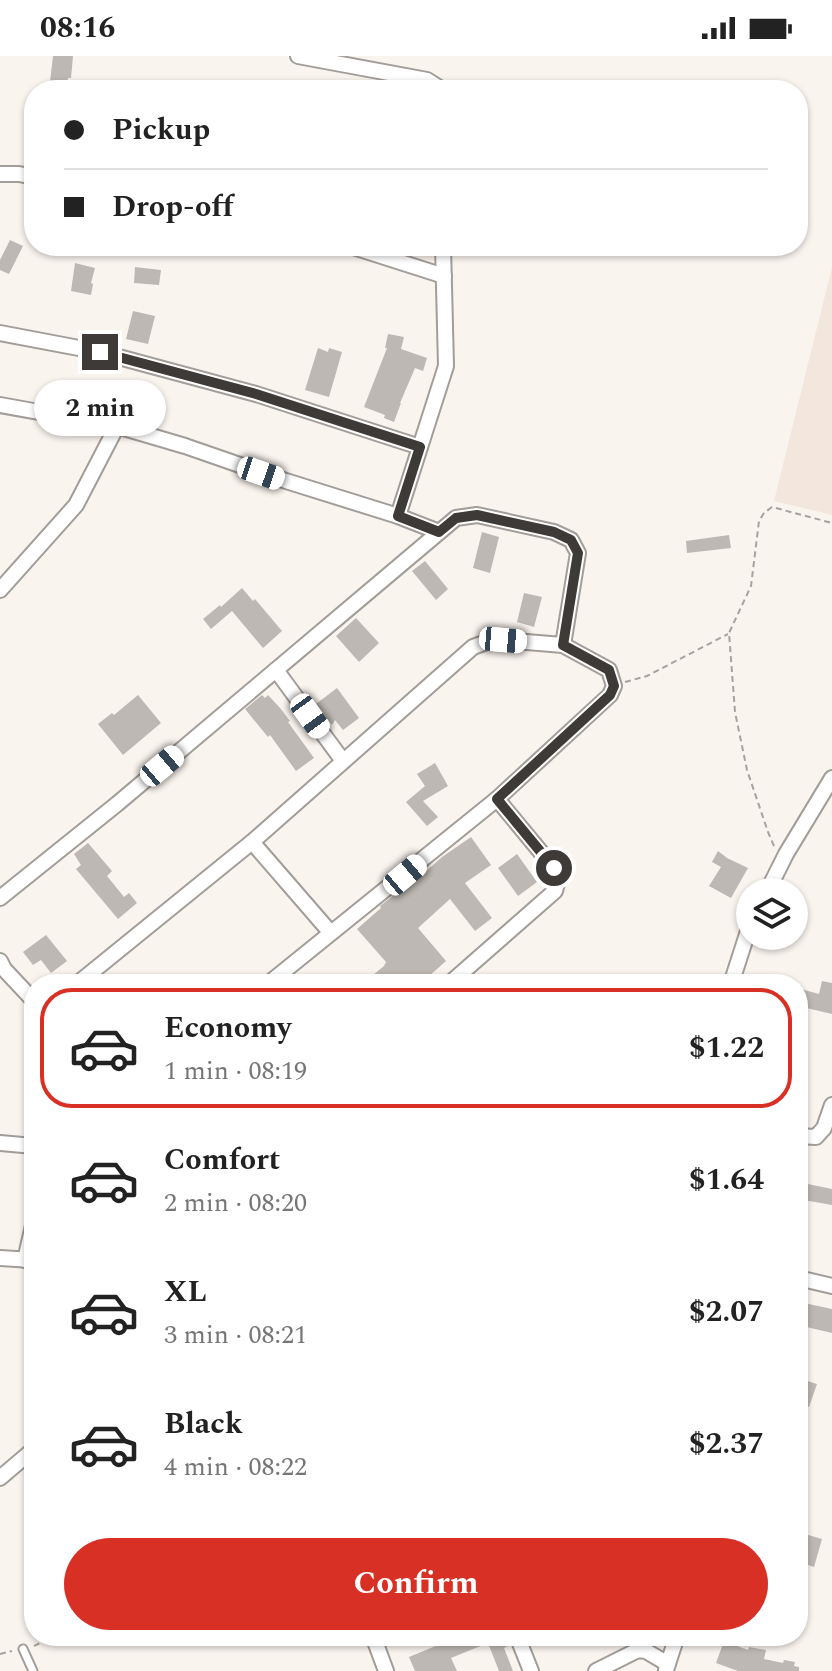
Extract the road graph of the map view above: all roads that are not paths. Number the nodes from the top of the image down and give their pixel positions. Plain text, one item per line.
1 (298, 56) edge
2 (427, 80) edge
3 (0, 174) edge
4 (24, 175) edge
5 (381, 256) edge
6 (443, 256) edge
7 (444, 276) junction
8 (0, 333) edge
9 (0, 405) edge
10 (117, 426) junction
11 (420, 447) junction
12 (398, 516) junction
13 (439, 532) junction
14 (0, 590) edge
15 (563, 645) junction
16 (276, 670) junction
17 (343, 761) junction
18 (832, 778) edge
19 (497, 799) junction
20 (252, 842) junction
21 (774, 878) edge
22 (0, 898) edge
23 (330, 932) junction
24 (742, 950) edge
25 (0, 961) edge
26 (89, 974) edge
27 (280, 974) edge
28 (460, 974) edge
29 (734, 974) edge
30 (24, 990) edge
31 (832, 1105) edge
32 (808, 1137) edge
33 (0, 1143) edge
34 (24, 1145) edge
35 (0, 1258) edge
36 (24, 1260) edge
37 (808, 1280) edge
38 (832, 1286) edge
39 (24, 1458) edge
40 (0, 1478) edge
41 (377, 1646) edge
42 (521, 1646) edge
43 (674, 1646) edge
44 (23, 1649) dead end
45 (667, 1668) edge
46 (33, 1671) edge
47 (386, 1671) edge
48 (531, 1671) edge
49 (596, 1671) edge

1 - 2 street
3 - 4 street
5 - 7 street
6 - 7 street
7 - 11 street
8 - 11 street
9 - 10 street
10 - 12 street
10 - 14 street
11 - 12 street
12 - 13 street
13 - 15 street
13 - 16 street
15 - 17 street
15 - 19 street
16 - 17 street
16 - 22 street
17 - 20 street
18 - 21 street
19 - 23 street
19 - 28 street
20 - 23 street
20 - 26 street
23 - 27 street
24 - 29 street
25 - 30 street
31 - 32 street
33 - 34 street
35 - 36 street
37 - 38 street
39 - 40 street
41 - 47 street
42 - 48 street
43 - 45 street
44 - 46 lane
45 - 49 street

